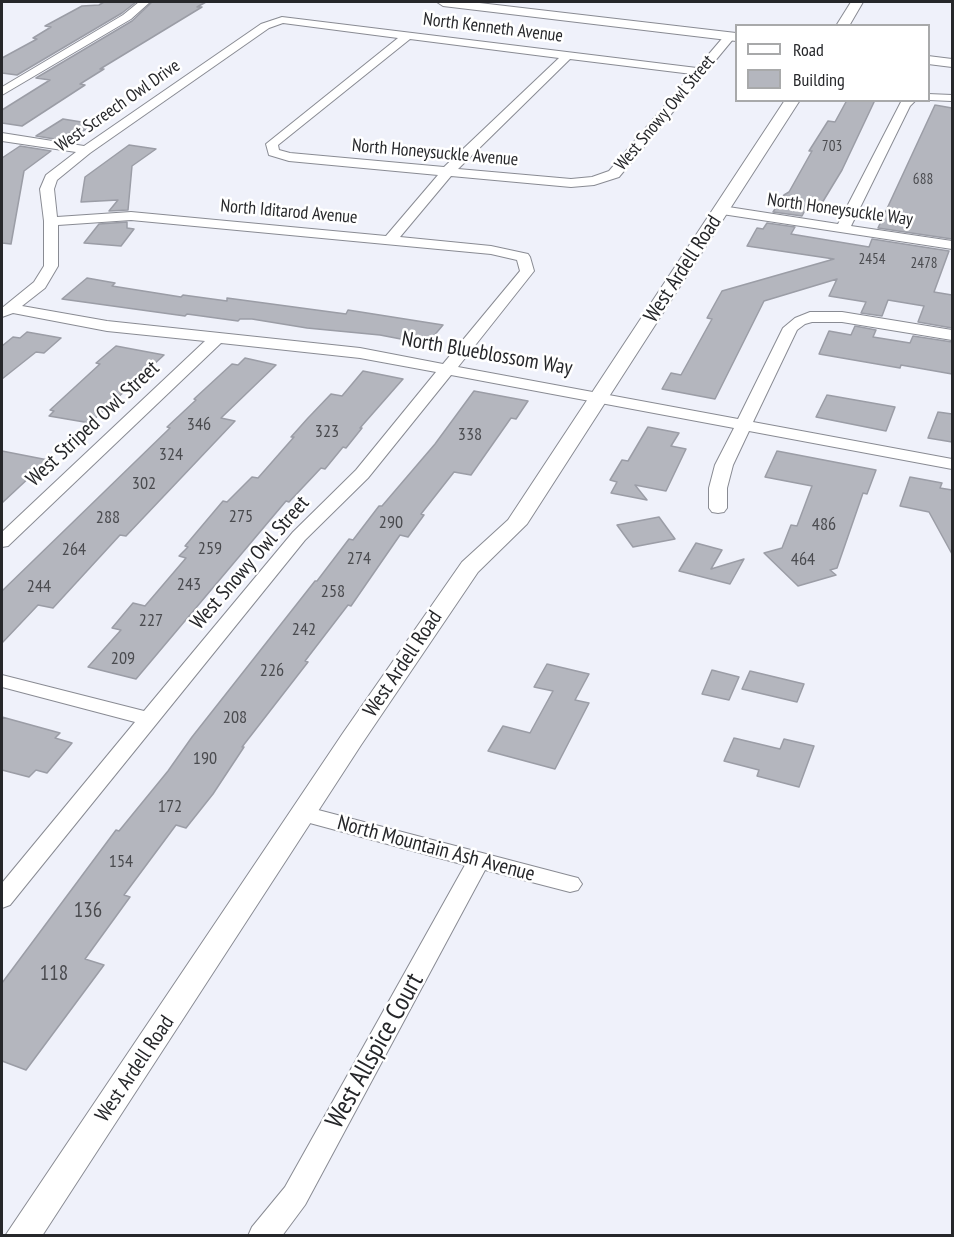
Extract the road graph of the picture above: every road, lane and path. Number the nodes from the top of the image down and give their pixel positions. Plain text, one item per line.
1 (145, 2) edge
2 (443, 2) edge
3 (857, 2) edge
4 (282, 20) joint
5 (843, 24) edge
6 (408, 35) junction
7 (733, 36) edge
8 (568, 56) junction
9 (930, 60) edge
10 (952, 63) edge
11 (700, 72) junction
12 (2, 92) edge
13 (930, 96) edge
14 (952, 98) edge
15 (792, 102) edge
16 (908, 102) edge
17 (2, 137) edge
18 (86, 150) junction
19 (447, 172) junction
20 (594, 182) joint
21 (722, 210) junction
22 (51, 221) junction
23 (843, 228) junction
24 (390, 240) junction
25 (952, 245) edge
26 (523, 257) joint
27 (6, 311) edge
28 (952, 336) edge
29 (216, 339) junction
30 (447, 369) junction
31 (599, 397) junction
32 (744, 424) junction
33 (952, 464) edge
34 (718, 508) dead end
35 (2, 542) edge
36 (2, 681) edge
37 (149, 719) junction
38 (303, 814) junction
39 (479, 860) junction
40 (570, 884) dead end
41 (2, 899) edge
42 (22, 1236) edge
43 (261, 1236) edge

1 - 12 street
2 - 7 street
3 - 5 street
4 - 6 street, North Kenneth Avenue
4 - 18 street, West Screech Owl Drive
6 - 8 street, North Kenneth Avenue
6 - 19 street, North Honeysuckle Avenue
7 - 11 street, West Snowy Owl Street
8 - 11 street, North Kenneth Avenue
8 - 19 street
9 - 10 street
11 - 20 street, West Snowy Owl Street
13 - 14 street
15 - 21 street, West Ardell Road
16 - 23 street
17 - 18 street
18 - 22 street, West Screech Owl Drive
19 - 20 street, North Honeysuckle Avenue
19 - 24 street
21 - 23 street, North Honeysuckle Way
21 - 31 street, West Ardell Road
22 - 24 street, North Iditarod Avenue
22 - 27 street, West Screech Owl Drive
23 - 25 street, North Honeysuckle Way
24 - 26 street, North Iditarod Avenue
26 - 30 street, West Snowy Owl Street
27 - 29 street, North Blueblossom Way
28 - 32 street
29 - 30 street, North Blueblossom Way
29 - 35 street, West Striped Owl Street
30 - 31 street, North Blueblossom Way
30 - 37 street, West Snowy Owl Street
31 - 32 street, North Blueblossom Way
31 - 38 street, West Ardell Road
32 - 33 street, North Blueblossom Way
32 - 34 street
36 - 37 street
37 - 41 street, West Snowy Owl Street
38 - 39 street, North Mountain Ash Avenue
38 - 42 street, West Ardell Road
39 - 40 street, North Mountain Ash Avenue
39 - 43 street, West Allspice Court

